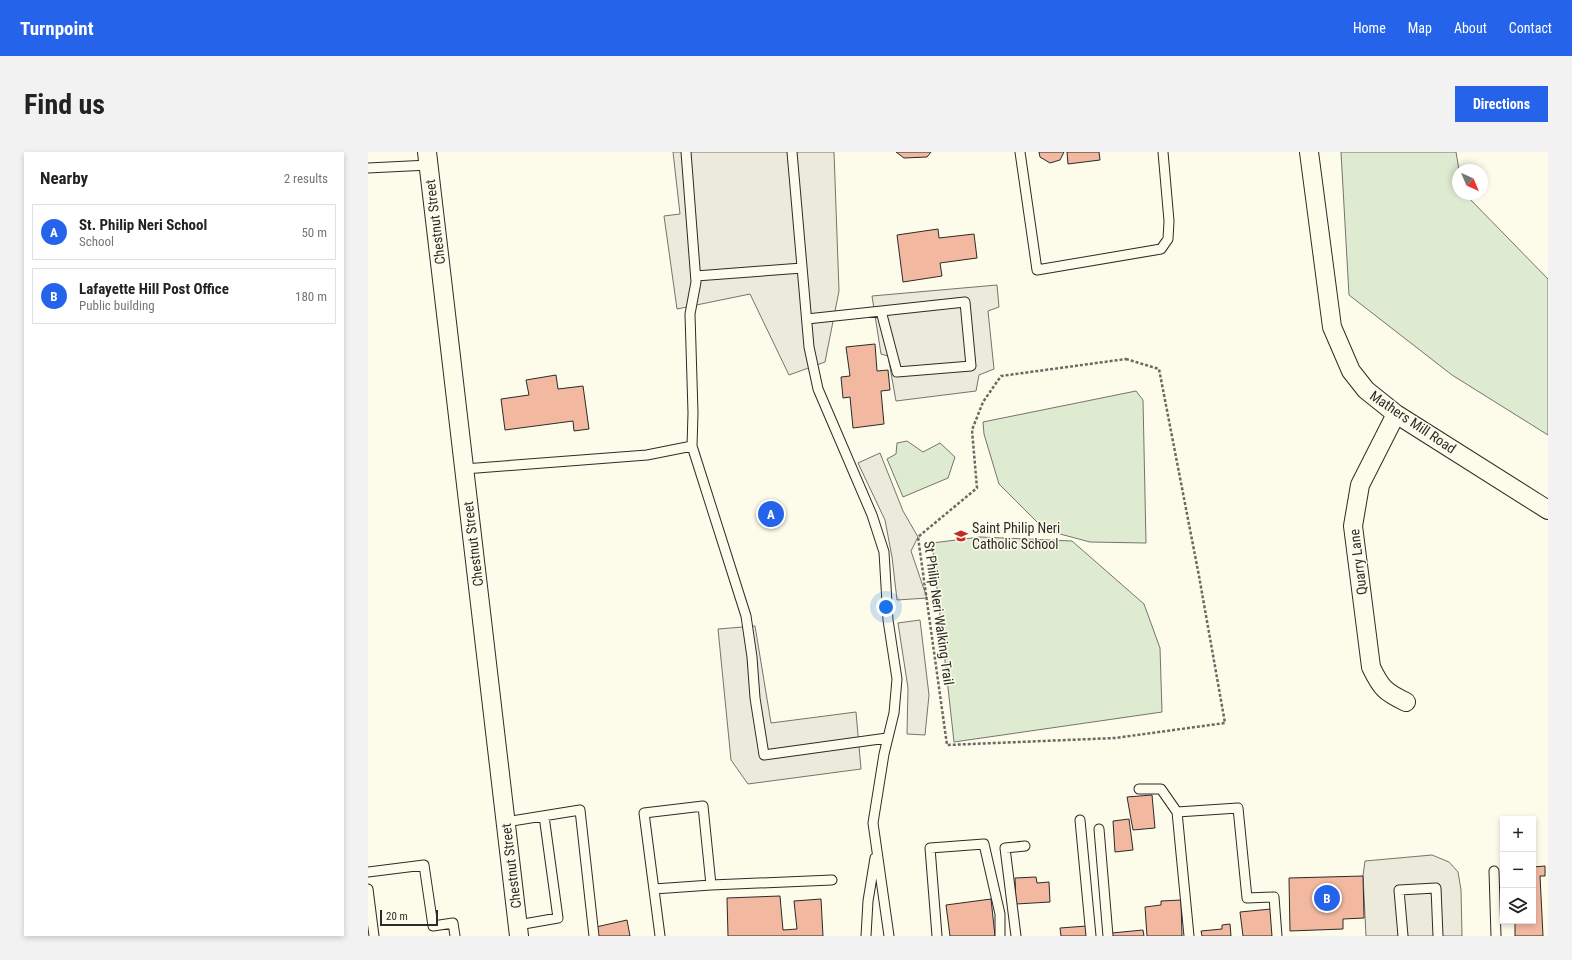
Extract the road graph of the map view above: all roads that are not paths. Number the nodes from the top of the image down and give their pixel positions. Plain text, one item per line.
1 (686, 152) edge
2 (792, 152) edge
3 (1020, 152) edge
4 (1163, 152) edge
5 (1309, 152) edge
6 (428, 158) edge
7 (368, 168) edge
8 (802, 268) junction
9 (696, 276) junction
10 (881, 311) junction
11 (807, 319) junction
12 (1396, 414) junction
13 (692, 446) junction
14 (464, 469) junction
15 (1548, 510) edge
16 (1406, 702) dead end
17 (888, 738) junction
18 (1139, 789) dead end
19 (1177, 812) junction
20 (544, 816) junction
21 (1080, 820) dead end
22 (506, 822) junction
23 (1099, 829) dead end
24 (1025, 846) dead end
25 (877, 851) junction
26 (1494, 871) dead end
27 (368, 872) edge
28 (832, 880) dead end
29 (711, 885) junction
30 (368, 889) edge
31 (654, 889) junction
32 (519, 931) edge
33 (374, 936) edge
34 (455, 936) edge
35 (594, 936) edge
36 (660, 936) edge
37 (866, 936) edge
38 (889, 936) edge
39 (937, 936) edge
40 (1000, 936) edge
41 (1016, 936) edge
42 (1091, 936) edge
43 (1108, 936) edge
44 (1189, 936) edge
45 (1277, 936) edge
46 (1403, 936) edge
47 (1438, 936) edge
48 (1496, 936) edge

1 - 9 lane
2 - 8 lane
3 - 4 lane
5 - 12 street, Mathers Mill Road
6 - 7 lane
6 - 14 street, Chestnut Street
8 - 9 lane
8 - 11 lane
9 - 13 lane
10 - 10 lane
10 - 11 lane
11 - 17 lane
12 - 15 street, Mathers Mill Road
12 - 16 street, Quarry Lane
13 - 14 lane
13 - 17 lane
14 - 22 street, Chestnut Street
17 - 25 lane
18 - 19 lane
19 - 44 lane
19 - 45 lane
20 - 22 lane
20 - 32 lane
20 - 35 lane
21 - 42 lane
22 - 32 street, Chestnut Street
23 - 43 lane
24 - 41 lane
25 - 37 lane
25 - 38 lane
26 - 48 lane
27 - 34 lane
28 - 29 lane
29 - 31 lane
29 - 31 lane
30 - 33 lane
31 - 36 lane
39 - 40 lane
46 - 47 lane

